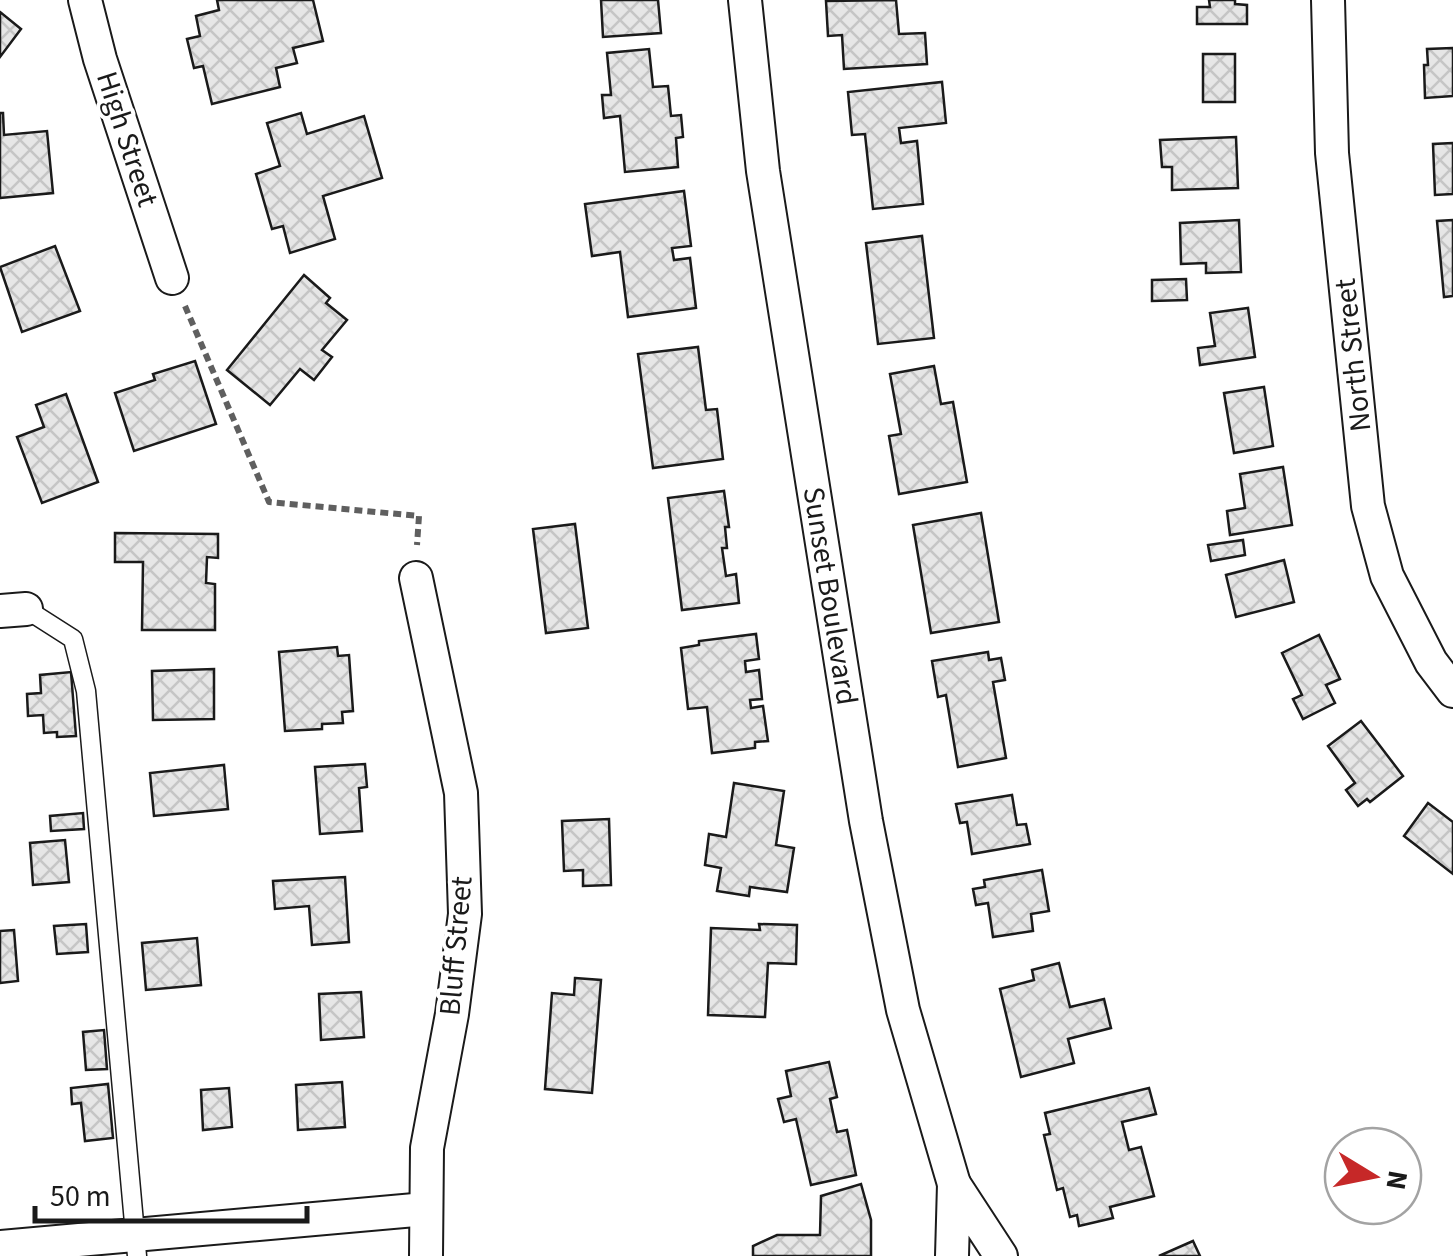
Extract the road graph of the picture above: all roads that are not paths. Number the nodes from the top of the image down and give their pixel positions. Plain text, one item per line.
1 (85, 0) edge
2 (745, 0) edge
3 (1328, 0) edge
4 (172, 278) road end
5 (416, 578) road end
6 (13, 610) edge
7 (1453, 690) edge
8 (954, 1184) junction
9 (426, 1209) junction
10 (136, 1245) edge
11 (0, 1246) edge
12 (426, 1256) edge
13 (952, 1256) edge
14 (1001, 1256) edge

1 - 4 street, High Street
2 - 8 street, Sunset Boulevard
3 - 7 street, North Street
5 - 9 street, Bluff Street
6 - 10 lane
8 - 13 street, Sunset Boulevard
8 - 14 street, Sunset Boulevard
9 - 10 street
9 - 12 street, Bluff Street
10 - 11 street

